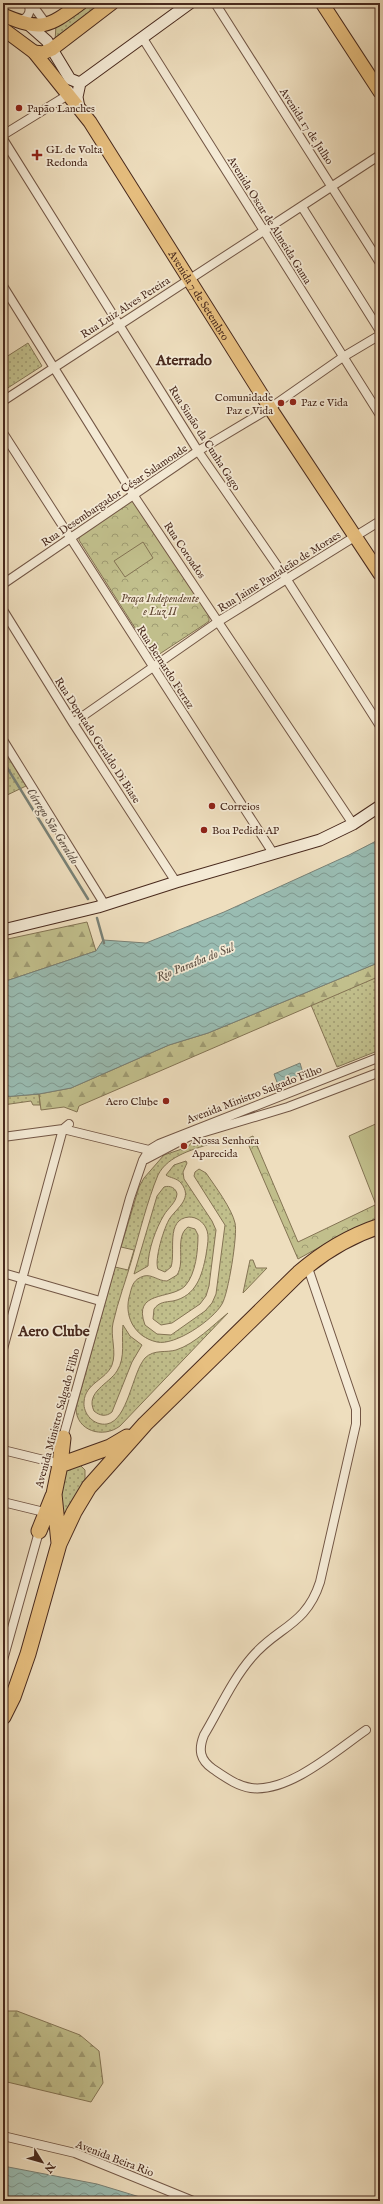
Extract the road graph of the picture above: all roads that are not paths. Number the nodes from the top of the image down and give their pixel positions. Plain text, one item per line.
1 (28, 3) edge
2 (31, 3) edge
3 (81, 3) edge
4 (112, 3) edge
5 (190, 3) edge
6 (214, 3) edge
7 (322, 3) edge
8 (9, 18) edge
9 (47, 25) junction
10 (30, 26) junction
11 (3, 29) edge
12 (142, 37) junction
13 (52, 48) junction
14 (34, 52) junction
15 (75, 81) junction
16 (380, 92) edge
17 (67, 94) junction
18 (83, 112) junction
19 (3, 135) edge
20 (3, 139) edge
21 (380, 155) edge
22 (333, 186) junction
23 (302, 207) junction
24 (265, 231) junction
25 (380, 263) edge
26 (190, 278) junction
27 (3, 286) edge
28 (119, 324) junction
29 (380, 331) edge
30 (380, 335) edge
31 (343, 357) junction
32 (55, 367) junction
33 (3, 401) edge
34 (270, 408) junction
35 (380, 415) edge
36 (3, 433) edge
37 (198, 451) junction
38 (134, 496) junction
39 (380, 521) edge
40 (355, 537) junction
41 (69, 538) junction
42 (380, 574) edge
43 (287, 580) junction
44 (3, 584) edge
45 (3, 610) edge
46 (219, 621) junction
47 (154, 668) junction
48 (73, 723) junction
49 (380, 726) edge
50 (3, 740) edge
51 (380, 806) edge
52 (353, 824) junction
53 (273, 853) junction
54 (176, 882) junction
55 (102, 906) junction
56 (3, 930) edge
57 (380, 1057) edge
58 (380, 1072) edge
59 (66, 1126) junction
60 (3, 1137) edge
61 (130, 1147) junction
62 (149, 1150) junction
63 (143, 1160) junction
64 (380, 1226) edge
65 (308, 1265) junction
66 (3, 1273) edge
67 (23, 1279) junction
68 (100, 1301) junction
69 (3, 1349) edge
70 (145, 1424) junction
71 (63, 1438) joint
72 (3, 1450) edge
73 (76, 1460) junction
74 (58, 1464) junction
75 (89, 1487) junction
76 (54, 1494) junction
77 (3, 1502) edge
78 (44, 1512) junction
79 (39, 1531) junction
80 (59, 1544) junction
81 (3, 1660) edge
82 (3, 1717) edge
83 (366, 1730) dead end
84 (3, 2136) edge
85 (193, 2201) edge

1 - 8 street
2 - 9 street
3 - 9 main road
4 - 13 main road
5 - 12 street
6 - 22 street, Avenida 17 de Julho
7 - 16 main road
8 - 10 main road
9 - 10 main road
10 - 13 street
11 - 14 main road, Avenida 7 de Setembro
12 - 15 street
12 - 24 street, Avenida Oscar de Almeida Gama
13 - 14 main road
13 - 15 street
14 - 17 main road, Avenida 7 de Setembro
15 - 17 street
15 - 18 street
17 - 18 main road, Avenida 7 de Setembro
17 - 19 street
18 - 26 main road, Avenida 7 de Setembro
20 - 28 street, Rua Simão da Cunha Gago
21 - 22 street, Rua Luiz Alves Pereira
22 - 23 street, Rua Luiz Alves Pereira
22 - 25 street, Avenida 17 de Julho
23 - 24 street, Rua Luiz Alves Pereira
23 - 29 street
24 - 26 street, Rua Luiz Alves Pereira
24 - 31 street, Avenida Oscar de Almeida Gama
26 - 28 street, Rua Luiz Alves Pereira
26 - 34 main road, Avenida 7 de Setembro
27 - 32 street, Rua Coroados
28 - 32 street, Rua Luiz Alves Pereira
28 - 37 street, Rua Simão da Cunha Gago
30 - 31 street, Rua Desembargador César Salamonde
31 - 34 street, Rua Desembargador César Salamonde
31 - 35 street, Avenida Oscar de Almeida Gama
32 - 33 street, Rua Luiz Alves Pereira
32 - 38 street, Rua Coroados
34 - 37 street, Rua Desembargador César Salamonde
34 - 40 main road, Avenida 7 de Setembro
36 - 41 street, Rua Bernardo Ferraz
37 - 38 street, Rua Desembargador César Salamonde
37 - 43 street, Rua Simão da Cunha Gago
38 - 41 street, Rua Desembargador César Salamonde
38 - 46 street, Rua Coroados
39 - 40 street, Rua Jaime Pantaleão de Moraes
40 - 42 main road, Avenida 7 de Setembro
40 - 43 street, Rua Jaime Pantaleão de Moraes
41 - 44 street, Rua Desembargador César Salamonde
41 - 47 street, Rua Bernardo Ferraz
43 - 46 street, Rua Jaime Pantaleão de Moraes
43 - 49 street, Rua Simão da Cunha Gago
45 - 48 street, Rua Deputado Geraldo Di Biase
46 - 47 street, Rua Jaime Pantaleão de Moraes
46 - 52 street, Rua Coroados
47 - 48 street, Rua Jaime Pantaleão de Moraes
47 - 53 street, Rua Bernardo Ferraz
48 - 54 street, Rua Deputado Geraldo Di Biase
50 - 55 street
51 - 52 street
52 - 53 street
53 - 54 street
54 - 55 street
55 - 56 street
57 - 62 street, Avenida Ministro Salgado Filho
58 - 63 street, Avenida Ministro Salgado Filho
59 - 60 street
59 - 61 street
59 - 67 street
61 - 62 street
61 - 63 street
62 - 63 street, Avenida Ministro Salgado Filho
63 - 68 street, Avenida Ministro Salgado Filho
64 - 65 highway
65 - 70 highway
65 - 83 street
66 - 67 street
67 - 68 street
67 - 69 street
68 - 71 street, Avenida Ministro Salgado Filho
70 - 73 highway
70 - 75 highway
71 - 74 highway
72 - 74 street
73 - 74 highway
73 - 75 highway
74 - 76 highway
74 - 78 street, Avenida Ministro Salgado Filho
75 - 80 highway
76 - 79 highway
76 - 80 highway
77 - 78 street
78 - 79 street, Avenida Ministro Salgado Filho
79 - 81 street, Avenida Ministro Salgado Filho
80 - 82 highway
84 - 85 street, Avenida Beira Rio

